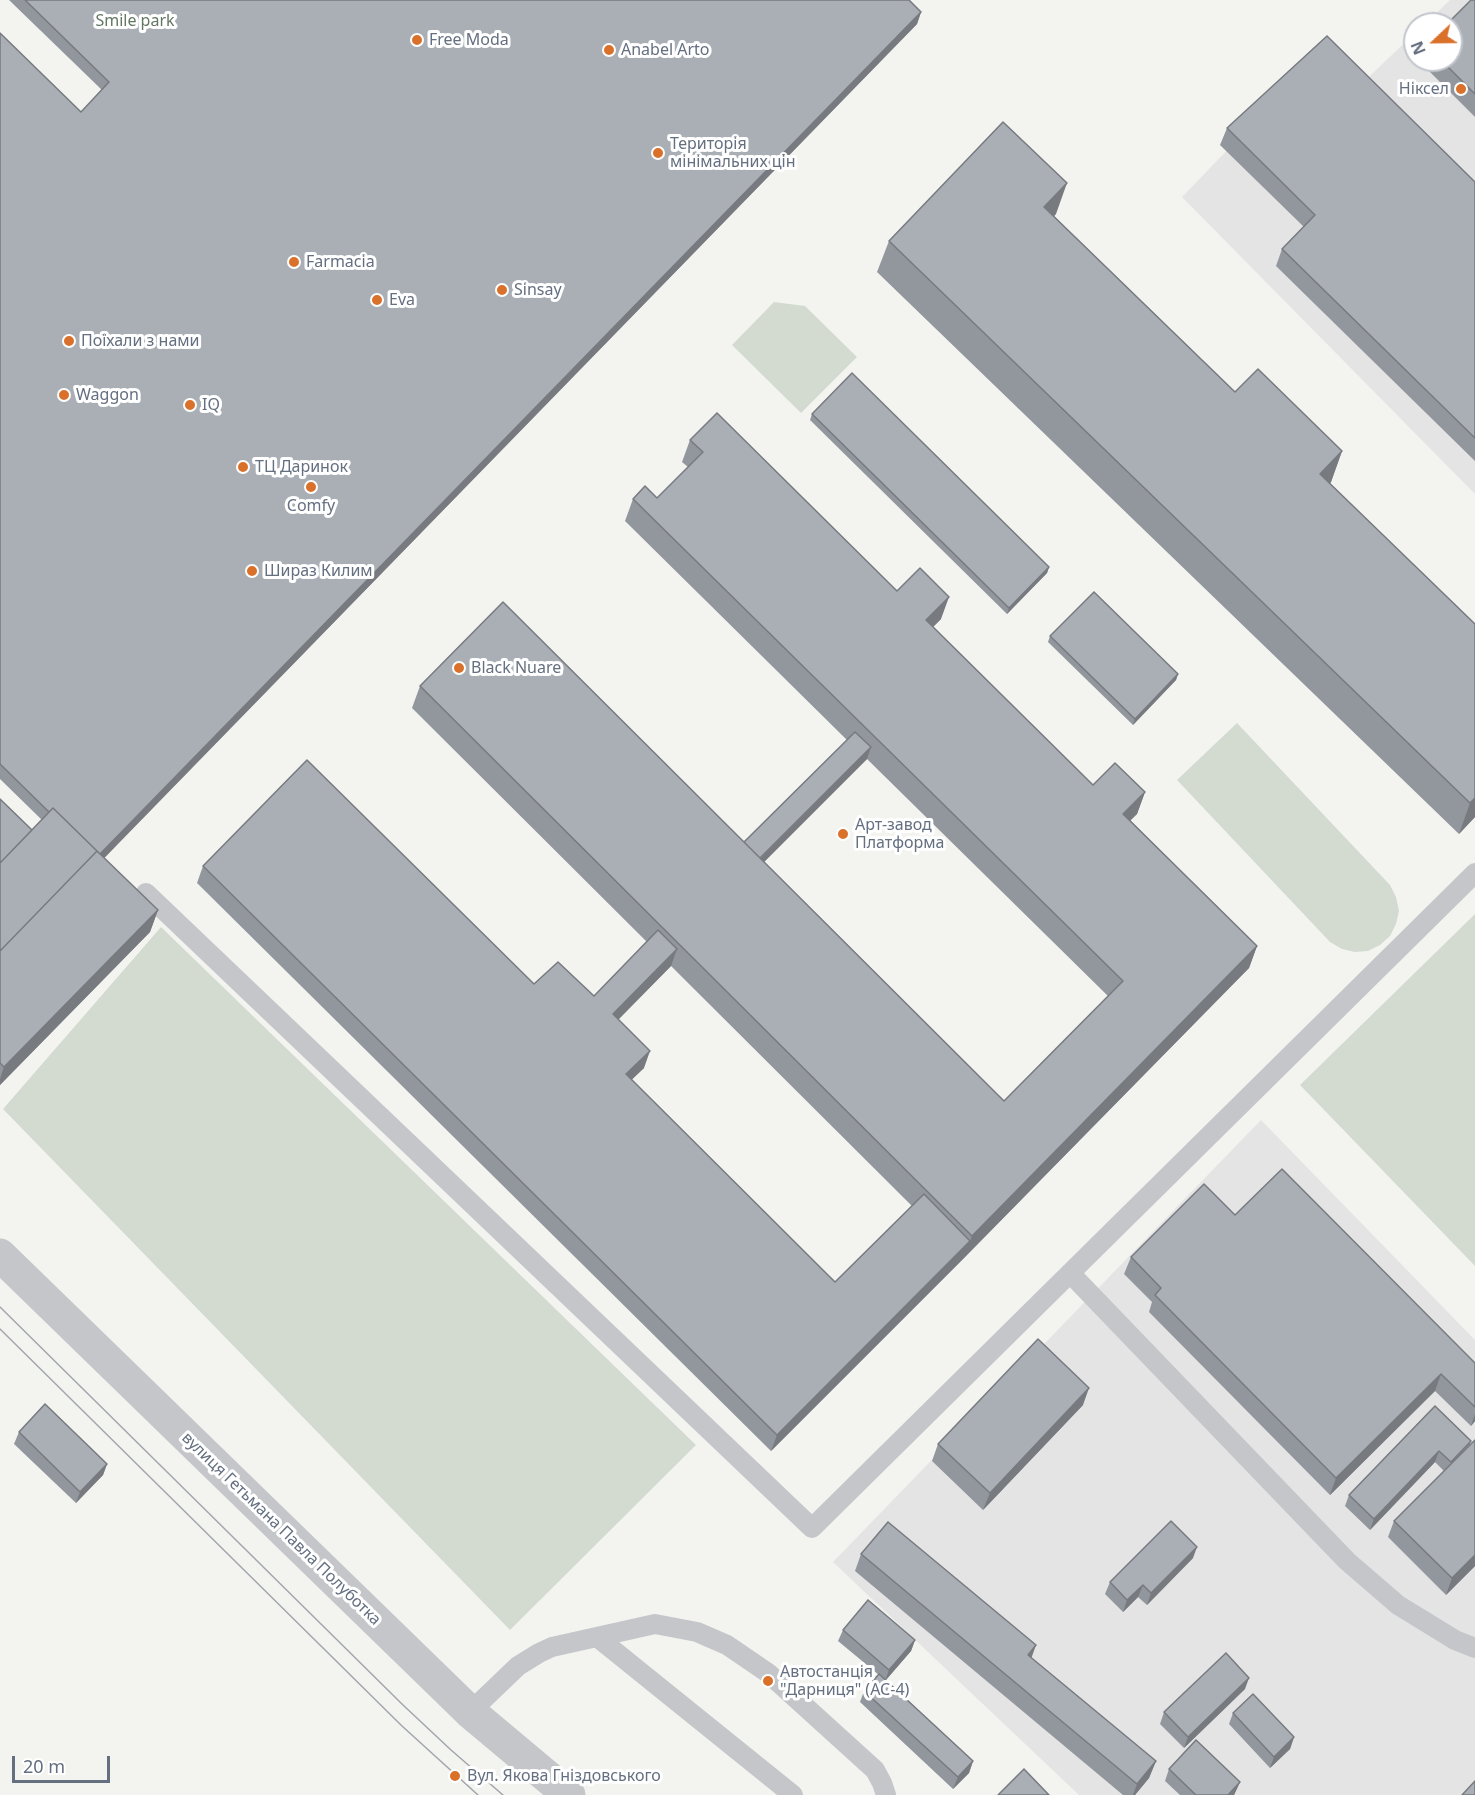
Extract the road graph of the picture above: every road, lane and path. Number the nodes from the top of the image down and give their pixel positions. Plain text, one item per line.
1 (1475, 873) edge
2 (146, 893) dead end
3 (0, 1255) edge
4 (1070, 1273) junction
5 (597, 1637) junction
6 (1475, 1648) edge
7 (470, 1713) junction
8 (568, 1795) edge
9 (793, 1795) edge
10 (886, 1795) edge

1 - 4 lane
2 - 4 lane
3 - 7 street, вулиця Гетьмана Павла Полуботка
4 - 6 lane
5 - 7 lane
5 - 9 lane
5 - 10 lane
7 - 8 street, вулиця Гетьмана Павла Полуботка

